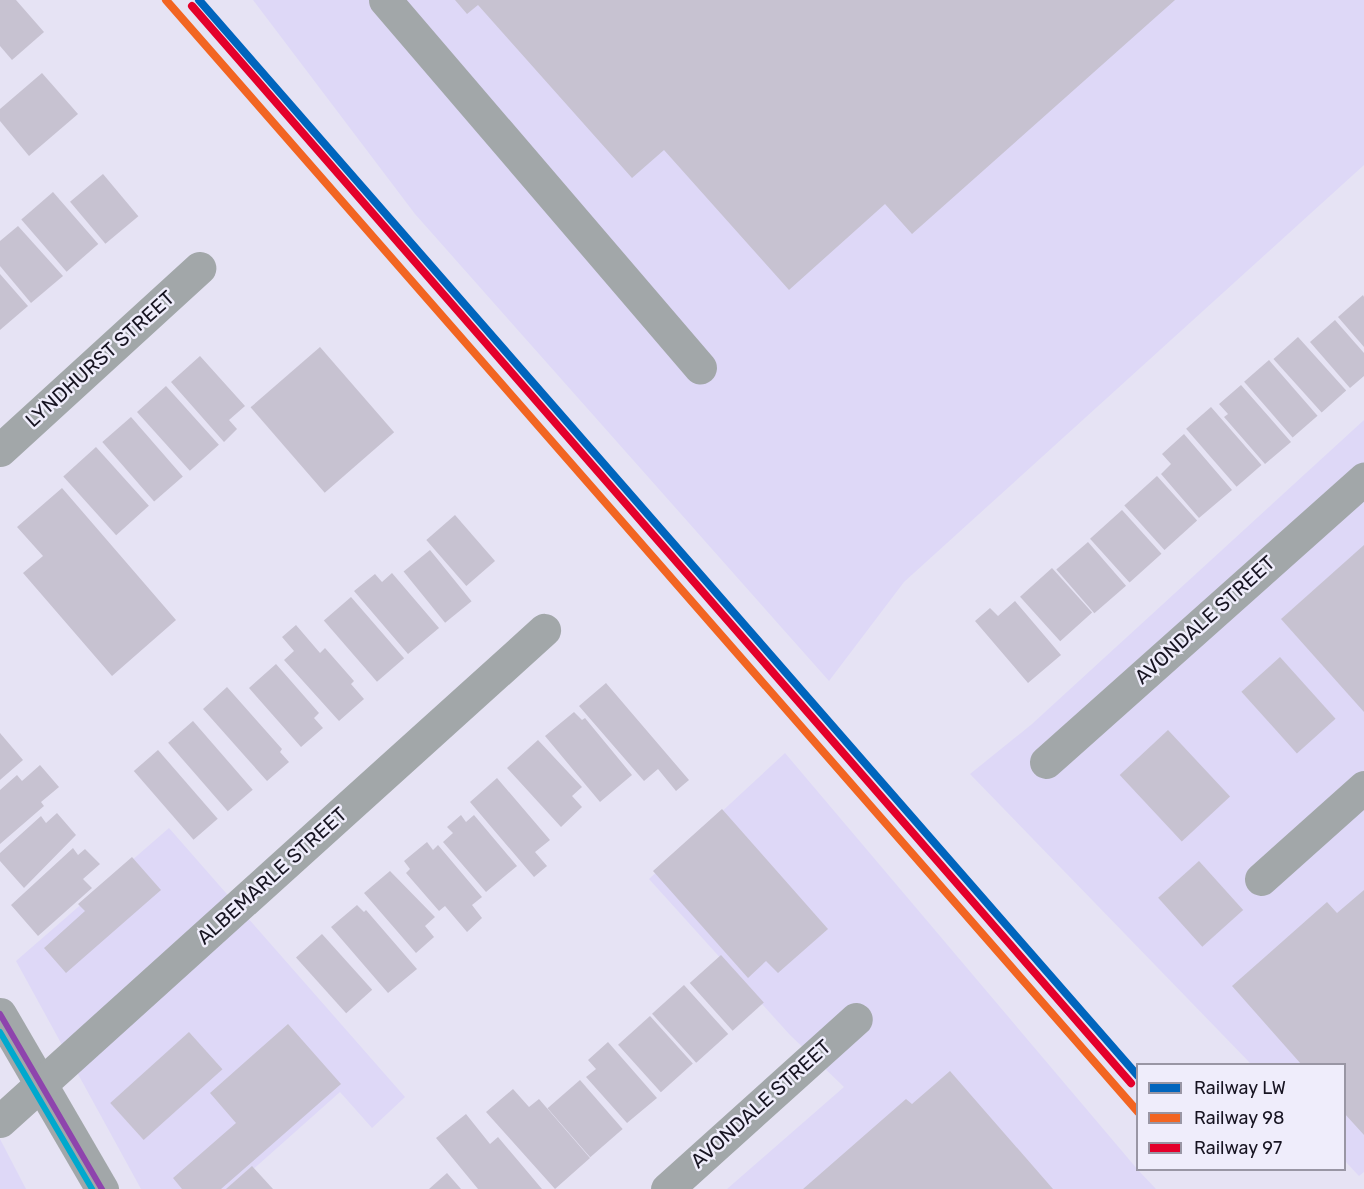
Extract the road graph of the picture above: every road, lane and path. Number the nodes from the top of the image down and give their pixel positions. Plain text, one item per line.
1 (385, 0) edge
2 (199, 268) dead end
3 (700, 368) dead end
4 (0, 450) edge
5 (1364, 479) edge
6 (544, 630) dead end
7 (1046, 762) dead end
8 (1364, 788) edge
9 (1261, 879) dead end
10 (0, 1014) edge
11 (856, 1019) dead end
12 (42, 1084) junction
13 (0, 1121) edge
14 (102, 1189) edge
15 (667, 1189) edge

1 - 3 street
2 - 4 street, LYNDHURST STREET
5 - 7 street, AVONDALE STREET
6 - 12 street, ALBEMARLE STREET
8 - 9 street
10 - 12 street
11 - 15 street, AVONDALE STREET
12 - 13 street, ALBEMARLE STREET
12 - 14 street

